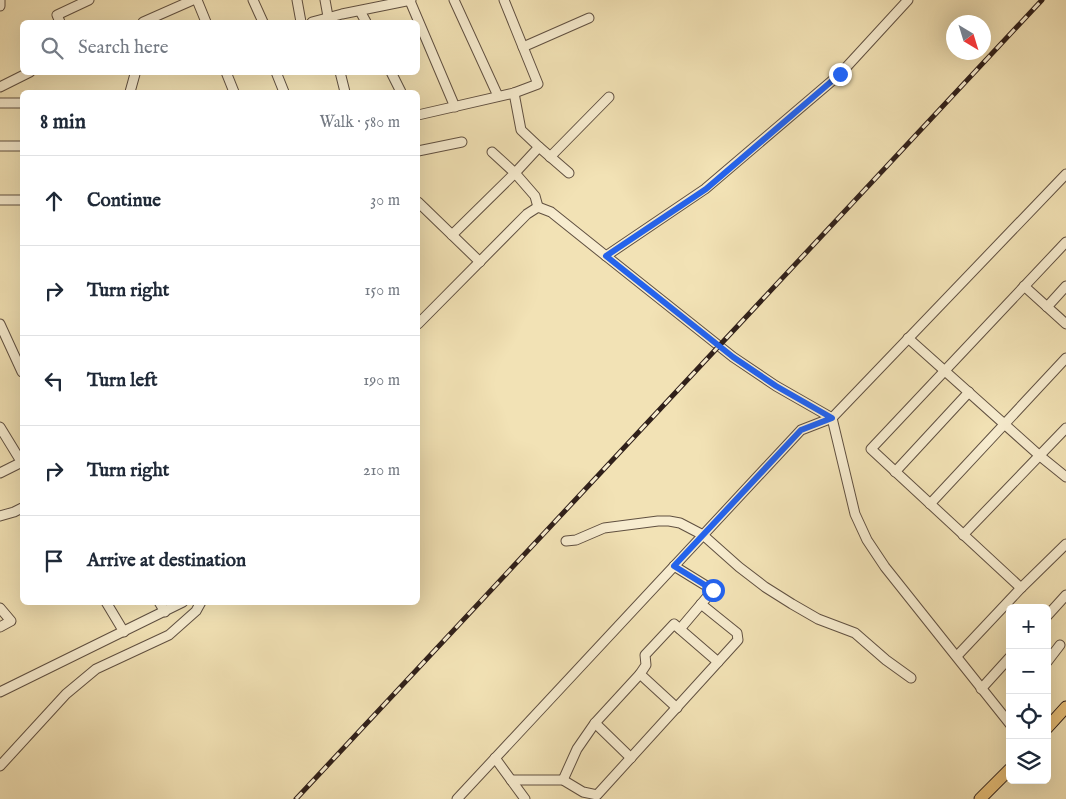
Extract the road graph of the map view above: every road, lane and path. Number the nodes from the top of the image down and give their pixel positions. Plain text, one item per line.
1 (0, 0) edge
2 (89, 0) edge
3 (195, 0) edge
4 (253, 0) edge
5 (297, 0) edge
6 (325, 0) edge
7 (454, 0) edge
8 (504, 0) edge
9 (908, 0) edge
10 (408, 1) edge
11 (0, 6) edge
12 (360, 11) junction
13 (589, 18) dead end
14 (59, 20) edge
15 (149, 20) edge
16 (205, 20) edge
17 (262, 20) edge
18 (301, 20) edge
19 (329, 20) edge
20 (365, 20) edge
21 (416, 20) edge
22 (420, 28) edge
23 (523, 47) junction
24 (24, 75) edge
25 (135, 75) edge
26 (227, 75) edge
27 (277, 75) edge
28 (341, 75) edge
29 (392, 75) edge
30 (0, 87) edge
31 (131, 90) edge
32 (233, 90) edge
33 (283, 90) edge
34 (344, 90) edge
35 (400, 90) edge
36 (514, 93) junction
37 (498, 96) junction
38 (609, 96) dead end
39 (0, 103) edge
40 (20, 103) edge
41 (455, 107) junction
42 (420, 115) edge
43 (462, 142) dead end
44 (0, 146) edge
45 (20, 146) edge
46 (539, 147) junction
47 (420, 151) edge
48 (492, 152) dead end
49 (550, 157) junction
50 (515, 173) junction
51 (569, 173) dead end
52 (1066, 174) edge
53 (0, 200) edge
54 (20, 200) edge
55 (420, 204) edge
56 (538, 207) junction
57 (452, 235) junction
58 (1066, 242) edge
59 (606, 256) junction
60 (480, 262) junction
61 (1024, 286) junction
62 (1066, 286) edge
63 (1047, 307) junction
64 (420, 322) edge
65 (0, 324) edge
66 (1066, 324) edge
67 (908, 338) junction
68 (1066, 358) edge
69 (20, 368) edge
70 (946, 372) junction
71 (969, 392) junction
72 (832, 418) junction
73 (1005, 425) junction
74 (0, 427) edge
75 (1066, 428) edge
76 (1040, 456) junction
77 (20, 459) edge
78 (20, 463) edge
79 (895, 472) junction
80 (0, 473) edge
81 (1066, 477) edge
82 (930, 504) junction
83 (20, 509) edge
84 (0, 516) edge
85 (703, 535) junction
86 (963, 536) junction
87 (566, 541) dead end
88 (1066, 544) edge
89 (674, 566) junction
90 (1021, 588) junction
91 (1066, 595) edge
92 (701, 604) junction
93 (108, 605) edge
94 (161, 605) edge
95 (178, 605) edge
96 (200, 605) edge
97 (0, 608) edge
98 (165, 612) junction
99 (1051, 612) edge
100 (0, 627) edge
101 (680, 629) junction
102 (124, 632) junction
103 (1060, 645) dead end
104 (957, 656) junction
105 (1051, 657) edge
106 (1006, 661) edge
107 (718, 662) junction
108 (640, 674) junction
109 (911, 678) dead end
110 (981, 689) junction
111 (0, 692) edge
112 (1066, 707) edge
113 (677, 708) junction
114 (1006, 718) edge
115 (595, 723) junction
116 (1051, 724) edge
117 (495, 758) junction
118 (631, 758) junction
119 (0, 766) edge
120 (1006, 773) edge
121 (511, 780) junction
122 (562, 780) junction
123 (457, 799) edge
124 (525, 799) edge
125 (980, 799) edge

1 - 11 street
2 - 14 street
3 - 15 street
3 - 16 street
4 - 17 street
5 - 18 street
6 - 19 street
7 - 37 street
8 - 23 street
9 - 59 street
10 - 12 street
10 - 21 street
12 - 19 street
12 - 20 street
13 - 23 street
22 - 41 street
23 - 36 street
24 - 30 street
25 - 31 street
26 - 32 street
27 - 33 street
28 - 34 street
29 - 35 street
36 - 37 street
36 - 46 street
37 - 41 street
38 - 49 street
39 - 40 street
41 - 42 street
43 - 47 street
44 - 45 street
46 - 49 street
46 - 50 street
48 - 50 street
49 - 51 street
50 - 56 street
50 - 57 street
52 - 67 street
53 - 54 street
55 - 57 street
56 - 59 street
56 - 60 street
57 - 60 street
58 - 61 street
59 - 72 street
60 - 64 street
61 - 63 street
61 - 70 street
62 - 63 street
63 - 66 street
65 - 69 street
67 - 70 street
67 - 72 street
68 - 73 street
70 - 71 street
70 - 79 street
71 - 73 street
71 - 79 street
72 - 85 street
72 - 104 street
73 - 76 street
73 - 82 street
74 - 77 street
75 - 76 street
76 - 81 street
76 - 86 street
78 - 80 street
79 - 82 street
82 - 86 street
83 - 84 street
85 - 87 street
85 - 89 street
85 - 109 street
86 - 90 street
88 - 90 street
89 - 92 street
89 - 117 street
90 - 104 street
91 - 99 street
92 - 101 street
92 - 107 street
93 - 102 street
94 - 98 street
95 - 98 street
96 - 119 street
97 - 100 street
98 - 102 street
101 - 107 street
101 - 108 street
102 - 111 street
103 - 105 street
104 - 110 street
106 - 110 street
107 - 113 street
108 - 113 street
108 - 115 street
110 - 114 street
112 - 116 main road
113 - 118 street
115 - 118 street
115 - 122 street
117 - 121 street
117 - 123 street
118 - 122 street
120 - 125 main road
121 - 122 street
121 - 124 street

